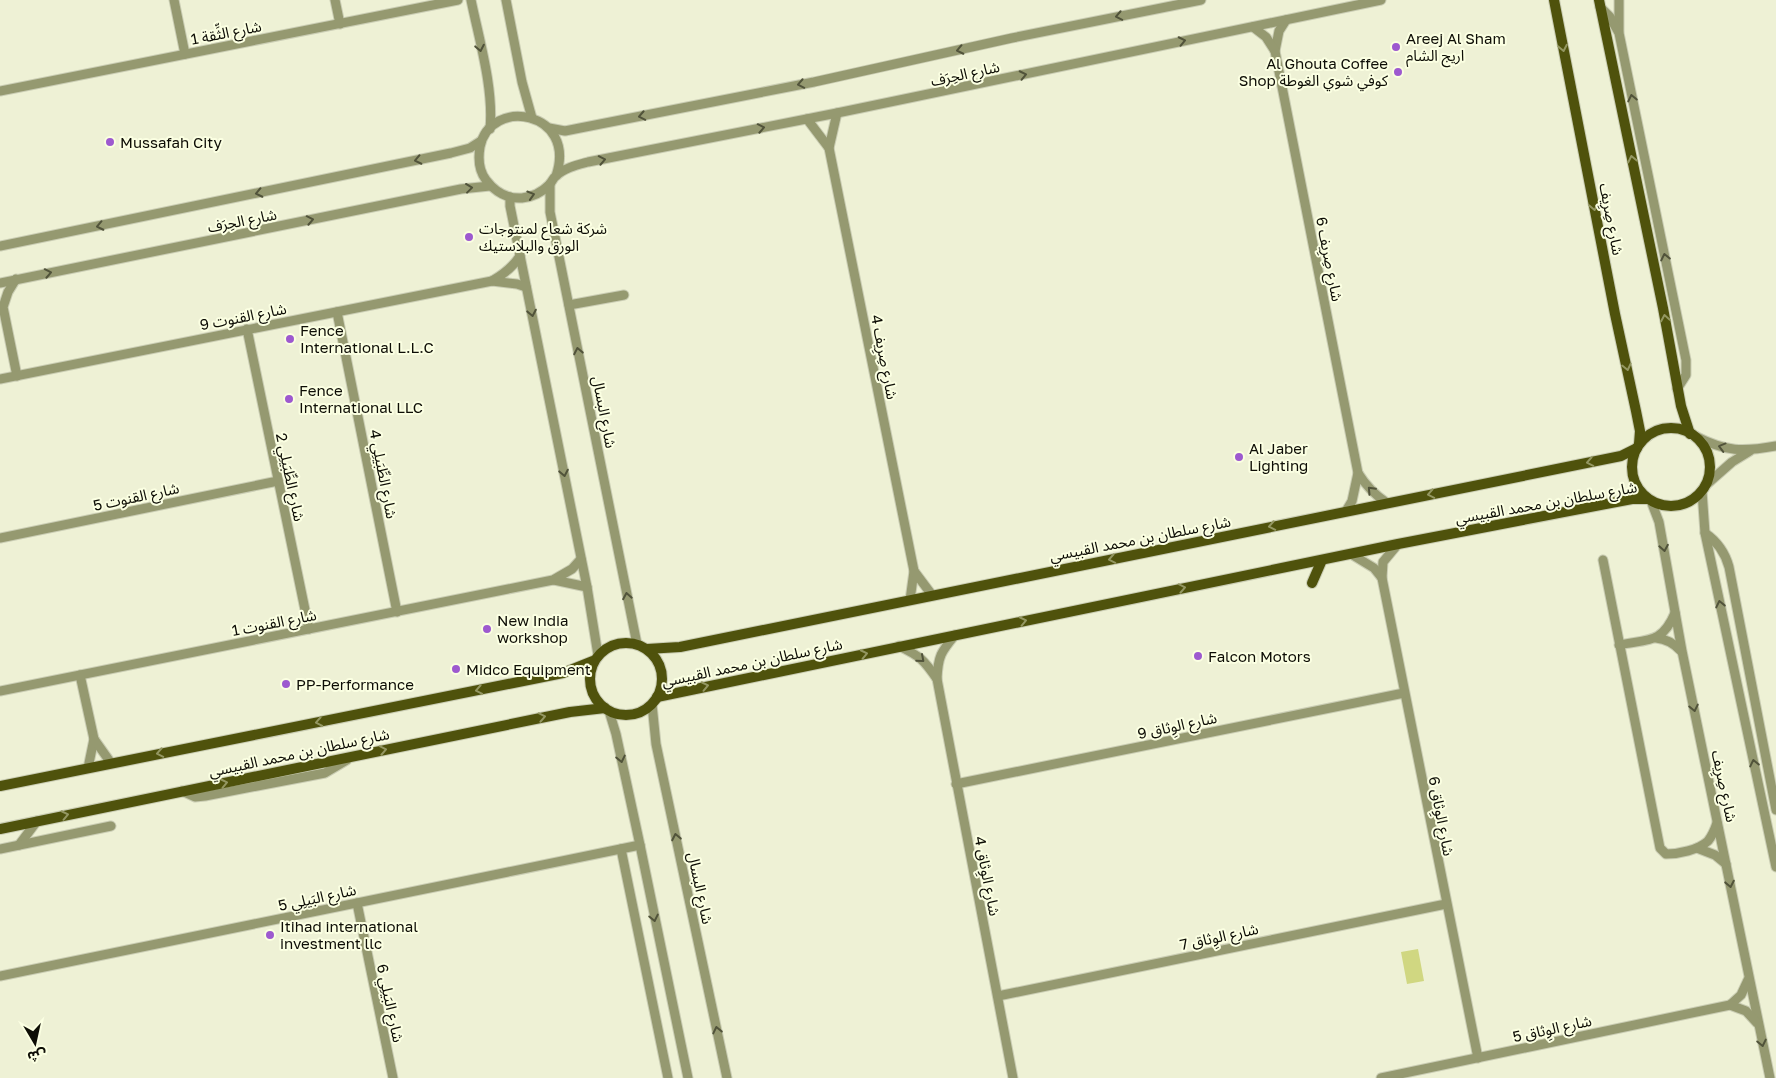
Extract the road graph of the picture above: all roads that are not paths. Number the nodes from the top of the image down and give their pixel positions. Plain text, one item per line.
1 (174, 0) edge
2 (336, 0) edge
3 (471, 0) edge
4 (506, 0) edge
5 (1201, 0) edge
6 (1381, 0) edge
7 (1554, 0) edge
8 (1619, 0) edge
9 (452, 1) edge
10 (1599, 3) edge
11 (1286, 20) junction
12 (340, 24) junction
13 (1253, 27) junction
14 (1619, 34) junction
15 (1275, 51) junction
16 (185, 54) junction
17 (0, 91) edge
18 (837, 113) junction
19 (532, 118) junction
20 (807, 119) junction
21 (549, 128) junction
22 (490, 129) junction
23 (481, 141) junction
24 (829, 148) junction
25 (556, 176) junction
26 (550, 184) junction
27 (490, 186) junction
28 (510, 197) junction
29 (0, 246) edge
30 (520, 256) junction
31 (16, 279) junction
32 (492, 281) junction
33 (0, 283) edge
34 (526, 287) junction
35 (624, 295) dead end
36 (1, 305) edge
37 (569, 305) junction
38 (337, 312) junction
39 (247, 329) junction
40 (17, 376) junction
41 (0, 379) edge
42 (1677, 389) junction
43 (1693, 435) junction
44 (1638, 446) junction
45 (1776, 446) edge
46 (1750, 451) junction
47 (1358, 473) junction
48 (278, 482) junction
49 (1704, 488) junction
50 (1649, 500) junction
51 (1387, 503) junction
52 (1346, 511) junction
53 (1705, 533) junction
54 (0, 538) edge
55 (1398, 544) junction
56 (1351, 554) junction
57 (581, 559) junction
58 (1322, 560) junction
59 (1603, 560) dead end
60 (914, 571) junction
61 (1382, 578) junction
62 (553, 580) junction
63 (1312, 583) dead end
64 (587, 587) junction
65 (932, 595) junction
66 (910, 600) junction
67 (398, 612) junction
68 (1675, 613) junction
69 (309, 630) junction
70 (955, 635) junction
71 (1656, 638) junction
72 (637, 644) junction
73 (1619, 645) junction
74 (899, 646) junction
75 (647, 649) junction
76 (1682, 651) junction
77 (596, 658) junction
78 (80, 675) junction
79 (937, 679) junction
80 (0, 691) edge
81 (1404, 693) junction
82 (655, 701) junction
83 (607, 710) junction
84 (94, 739) junction
85 (111, 763) junction
86 (88, 768) junction
87 (956, 784) junction
88 (0, 786) edge
89 (1776, 810) edge
90 (37, 821) junction
91 (1717, 822) junction
92 (111, 826) dead end
93 (0, 829) edge
94 (29, 832) junction
95 (39, 841) junction
96 (18, 845) junction
97 (640, 846) junction
98 (1697, 848) junction
99 (0, 849) edge
100 (621, 849) junction
101 (1726, 864) junction
102 (1776, 867) edge
103 (357, 903) junction
104 (1446, 904) junction
105 (0, 976) edge
106 (1749, 978) junction
107 (998, 996) junction
108 (1730, 1005) junction
109 (1758, 1024) junction
110 (1478, 1058) junction
111 (393, 1078) edge
112 (668, 1078) edge
113 (688, 1078) edge
114 (727, 1078) edge
115 (1014, 1078) edge
116 (1380, 1078) edge
117 (1770, 1078) edge

1 - 16 street
2 - 12 street
3 -> 22 street
4 - 19 street
5 -> 21 street, شارع الحِرَف
6 - 11 street, شارع الحِرَف
7 -> 44 main road, شارع صِرِيف
8 - 14 street
9 - 12 street, شارع الثِّقة 1
10 - 14 street
42 -> 10 main road
11 - 13 street, شارع الحِرَف
11 - 15 street, شارع صِرِيف 6
12 - 16 street, شارع الثِّقة 1
13 - 15 street, شارع صِرِيف 6
18 -> 13 street, شارع الحِرَف
42 -> 14 street
15 - 47 street, شارع صِرِيف 6
16 - 17 street, شارع الثِّقة 1
18 - 20 street, شارع الحِرَف
18 - 24 street, شارع صِرِيف 4
19 - 21 street
19 - 22 street
20 - 24 street, شارع صِرِيف 4
25 -> 20 street, شارع الحِرَف
21 - 25 street
22 - 23 street
23 - 27 street
23 -> 29 street, شارع الحِرَف
24 - 60 street, شارع صِرِيف 4
25 - 26 street
28 -> 26 street
26 - 37 street, شارع البسال
27 - 28 street
31 -> 27 street, شارع الحِرَف
28 - 30 street
30 - 32 street, شارع القنوت 9
30 - 34 street
31 - 33 street, شارع الحِرَف
31 - 36 street
32 - 34 street, شارع القنوت 9
32 - 38 street, شارع القنوت 9
34 -> 57 street
35 - 37 street
36 - 40 street
72 -> 37 street, شارع البسال
38 - 39 street, شارع القنوت 9
38 - 67 street, شارع الطِّبَيلِي 4
39 - 40 street, شارع القنوت 9
39 - 48 street, شارع الطِّبَيلِي 2
40 - 41 street, شارع القنوت 9
42 - 43 main road
43 - 44 main road
46 -> 43 street
43 - 49 main road
44 - 50 main road
44 -> 51 main road, شارع سلطان بن محمد القبيسي
45 - 46 street
46 - 49 street
51 -> 47 street, شارع صِرِيف 6
47 - 52 street, شارع صِرِيف 6
48 - 54 street, شارع القنوت 5
48 - 69 street, شارع الطِّبَيلِي 2
49 - 50 main road
49 - 53 street
50 - 55 main road, شارع سلطان بن محمد القبيسي
50 -> 68 street, شارع صِرِيف
51 - 52 main road, شارع سلطان بن محمد القبيسي
52 -> 65 main road, شارع سلطان بن محمد القبيسي
53 - 89 street
102 -> 53 street
55 - 56 main road, شارع سلطان بن محمد القبيسي
55 - 61 street, شارع الوِثاق 6
56 - 58 main road, شارع سلطان بن محمد القبيسي
56 - 61 street
57 - 62 street, شارع القنوت 1
57 - 64 street
58 - 63 main road
70 -> 58 main road, شارع سلطان بن محمد القبيسي
59 - 73 street
60 - 65 street, شارع صِرِيف 4
60 - 66 street, شارع صِرِيف 4
61 - 81 street, شارع الوِثاق 6
62 - 64 street, شارع القنوت 1
62 - 67 street, شارع القنوت 1
64 - 77 street
65 - 66 main road, شارع سلطان بن محمد القبيسي
66 - 75 main road, شارع سلطان بن محمد القبيسي
67 - 69 street, شارع القنوت 1
68 - 71 street
68 - 76 street, شارع صِرِيف
69 - 78 street, شارع القنوت 1
70 - 74 main road, شارع سلطان بن محمد القبيسي
70 - 79 street, شارع الوِثاق 4
71 - 73 street
71 - 76 street
72 - 75 main road
72 - 77 main road
73 - 98 street
74 -> 79 street, شارع الوِثاق 4
82 -> 74 main road, شارع سلطان بن محمد القبيسي
75 - 82 main road
76 -> 91 street, شارع صِرِيف
77 - 83 main road
77 -> 85 main road, شارع سلطان بن محمد القبيسي
78 - 80 street, شارع القنوت 1
78 - 84 street
79 - 87 street, شارع الوِثاق 4
81 - 87 street, شارع الوِثاق 9
81 - 104 street, شارع الوِثاق 6
82 - 83 main road
114 -> 82 street, شارع البسال
90 -> 83 main road, شارع سلطان بن محمد القبيسي
83 -> 97 street
84 - 85 street
84 - 86 street
85 - 86 main road, شارع سلطان بن محمد القبيسي
86 - 88 main road, شارع سلطان بن محمد القبيسي
87 - 107 street, شارع الوِثاق 4
90 - 93 main road, شارع سلطان بن محمد القبيسي
90 - 94 street
91 - 98 street
91 - 101 street, شارع صِرِيف
92 - 95 street
94 - 95 street
94 - 96 street
95 - 96 street
96 - 99 street
97 - 100 street, شارع البَيلِي 5
97 -> 113 street
98 - 101 street
100 - 103 street, شارع البَيلِي 5
100 - 112 street
101 -> 106 street, شارع صِرِيف
103 - 105 street, شارع البَيلِي 5
103 - 111 street, شارع البَيلِي 6
104 - 107 street, شارع الوِثاق 7
104 - 110 street, شارع الوِثاق 6
106 - 108 street
106 - 109 street, شارع صِرِيف
107 - 115 street, شارع الوِثاق 4
108 - 109 street
108 - 110 street, شارع الوِثاق 5
109 -> 117 street, شارع صِرِيف
110 - 116 street, شارع الوِثاق 5

